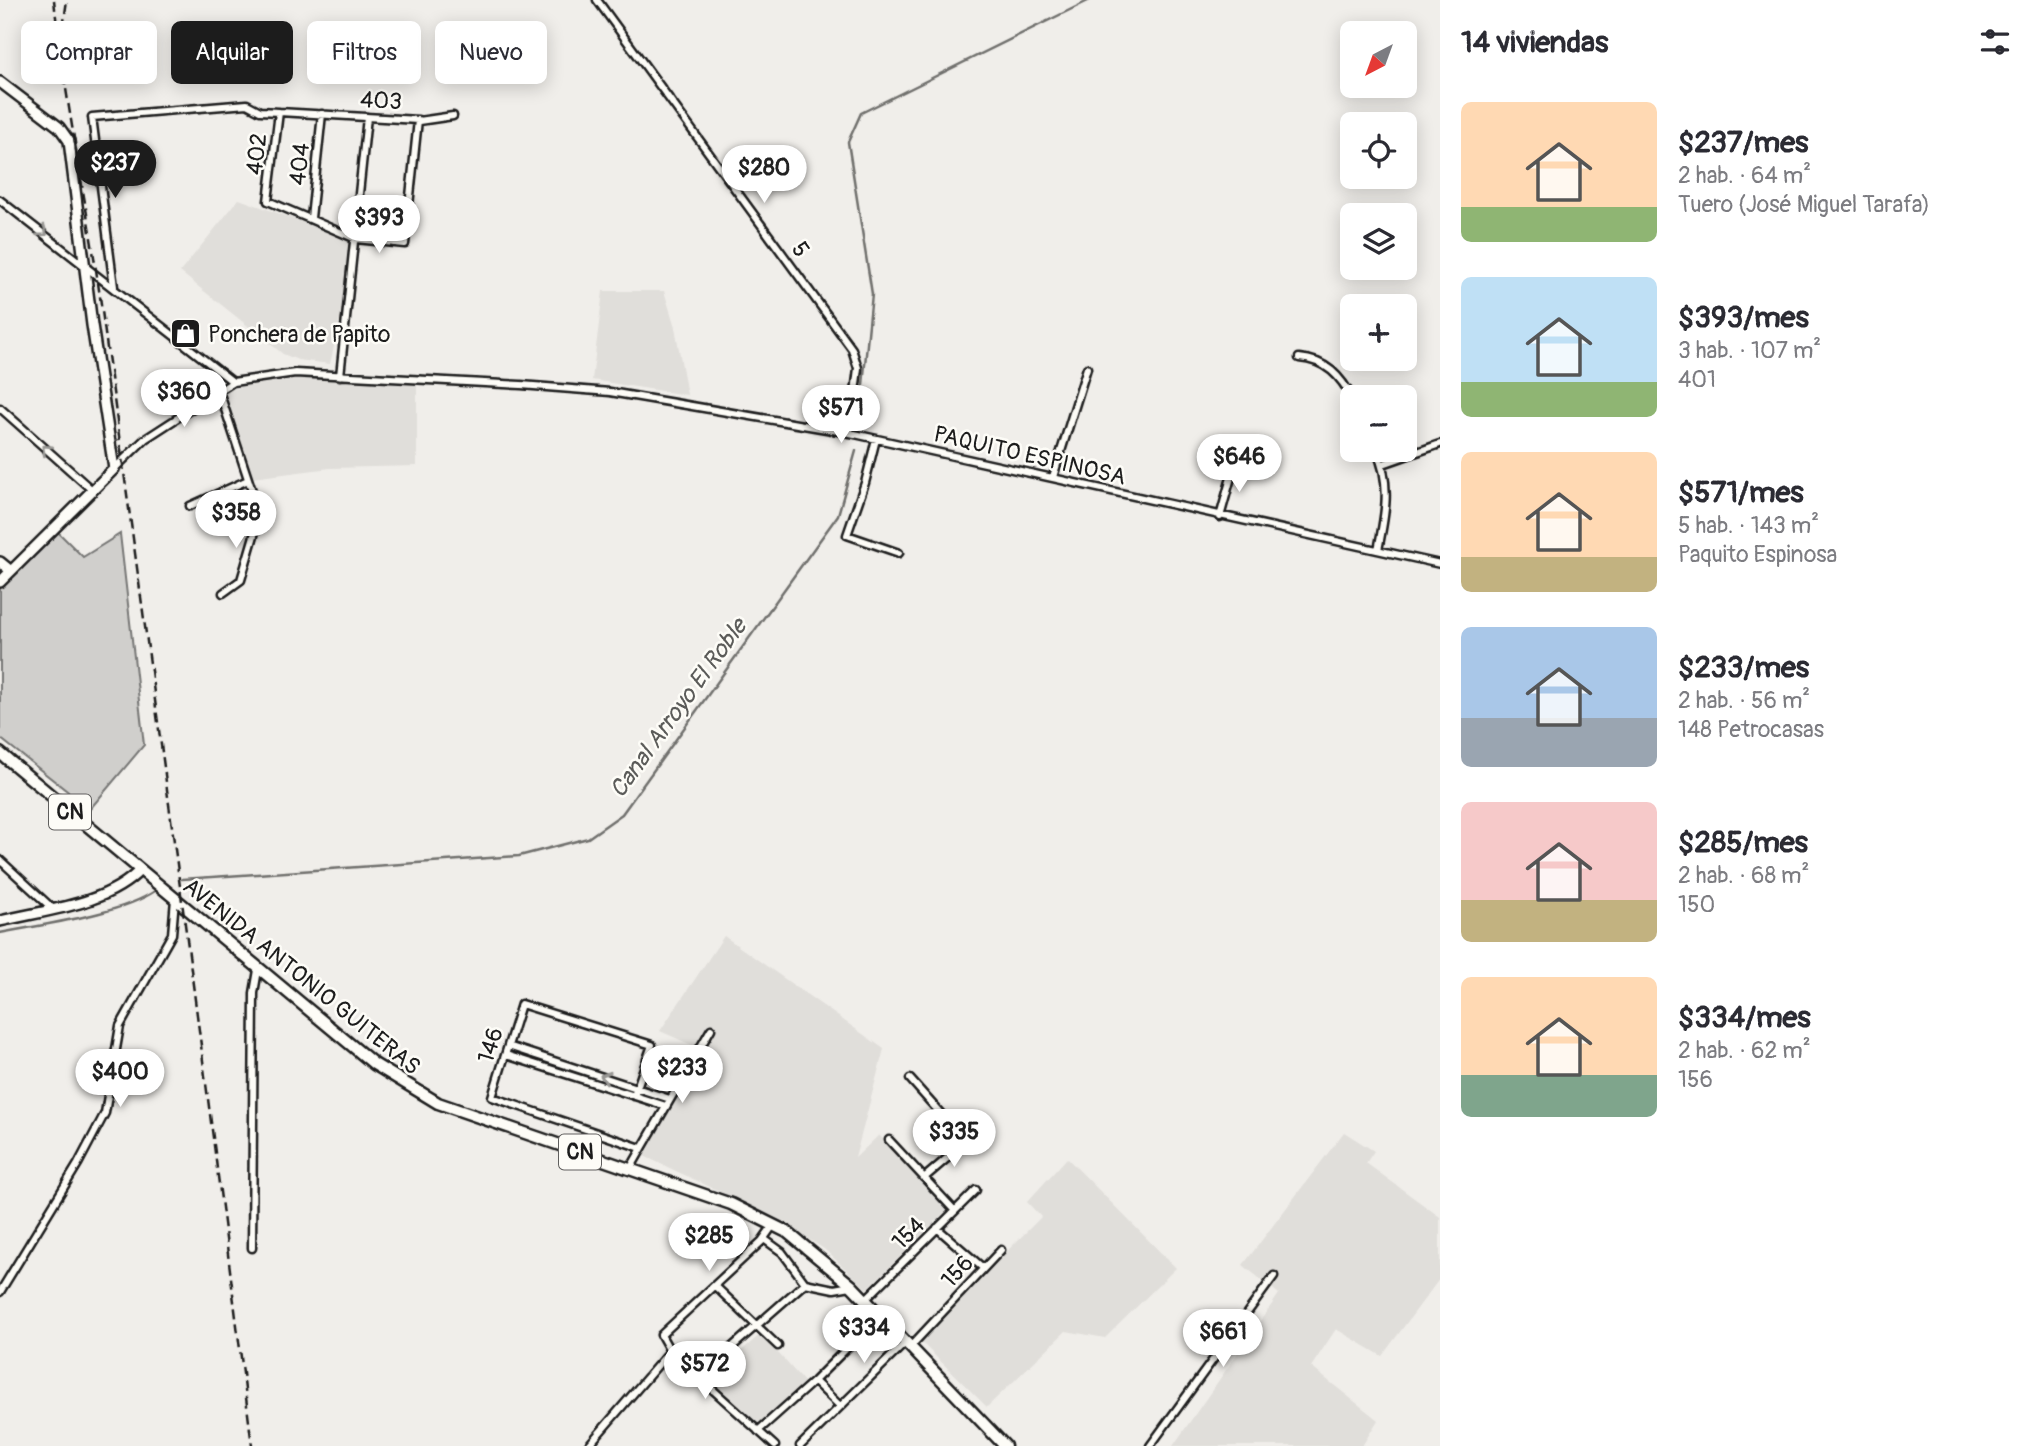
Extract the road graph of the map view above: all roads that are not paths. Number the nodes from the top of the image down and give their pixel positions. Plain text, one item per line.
1 (597, 0) edge
2 (0, 82) edge
3 (279, 111) junction
4 (322, 114) junction
5 (453, 116) dead end
6 (367, 117) junction
7 (419, 121) junction
8 (0, 200) edge
9 (311, 218) junction
10 (356, 239) junction
11 (86, 265) junction
12 (114, 286) junction
13 (1299, 358) dead end
14 (1087, 368) dead end
15 (340, 376) junction
16 (233, 382) junction
17 (1345, 385) edge
18 (219, 391) junction
19 (0, 408) edge
20 (850, 433) junction
21 (876, 439) junction
22 (1440, 444) edge
23 (1236, 463) dead end
24 (1383, 464) joint
25 (114, 469) junction
26 (1053, 477) junction
27 (248, 480) junction
28 (92, 490) junction
29 (190, 506) dead end
30 (1220, 517) junction
31 (1378, 550) junction
32 (899, 553) dead end
33 (0, 562) edge
34 (1440, 564) edge
35 (11, 571) junction
36 (0, 582) edge
37 (223, 593) dead end
38 (0, 753) edge
39 (0, 860) edge
40 (140, 870) junction
41 (175, 899) junction
42 (52, 908) junction
43 (0, 921) edge
44 (258, 970) junction
45 (711, 1029) dead end
46 (508, 1046) junction
47 (506, 1055) junction
48 (910, 1079) dead end
49 (637, 1088) junction
50 (634, 1096) junction
51 (670, 1099) junction
52 (666, 1106) junction
53 (987, 1125) dead end
54 (889, 1140) dead end
55 (965, 1141) junction
56 (641, 1147) junction
57 (631, 1169) junction
58 (924, 1178) junction
59 (976, 1191) dead end
60 (955, 1211) junction
61 (774, 1224) junction
62 (937, 1228) junction
63 (764, 1239) junction
64 (253, 1248) dead end
65 (1001, 1250) dead end
66 (983, 1268) junction
67 (1274, 1276) dead end
68 (805, 1283) junction
69 (851, 1285) junction
70 (715, 1286) junction
71 (0, 1292) edge
72 (865, 1300) junction
73 (756, 1326) junction
74 (860, 1335) dead end
75 (908, 1345) junction
76 (778, 1346) dead end
77 (670, 1351) junction
78 (699, 1376) junction
79 (814, 1381) junction
80 (840, 1406) junction
81 (758, 1431) junction
82 (588, 1445) edge
83 (775, 1446) edge
84 (800, 1446) edge
85 (1005, 1446) edge
86 (1150, 1446) edge

1 - 20 street, 5
2 - 11 main road
3 - 4 street, 403
3 - 9 street, 402
3 - 12 street, 403
4 - 6 street, 403
4 - 9 street, 404
5 - 7 street, 403
6 - 7 street, 403
6 - 10 street
7 - 10 street
8 -> 11 street
9 - 10 street
10 - 15 street
11 - 12 street
11 - 25 main road
12 - 16 street
13 - 17 street
14 - 26 street
15 - 16 street, PAQUITO ESPINOSA
15 - 20 street, PAQUITO ESPINOSA
16 - 18 street
18 - 25 street
18 - 27 street
28 -> 19 street
20 - 21 street, PAQUITO ESPINOSA
21 - 26 street, PAQUITO ESPINOSA
21 - 32 street
22 - 24 street
23 - 30 street
24 - 31 street
25 - 28 main road
26 - 30 street, PAQUITO ESPINOSA
27 - 29 street
27 - 37 street
28 - 35 main road
30 - 31 street, PAQUITO ESPINOSA
31 - 34 street, PAQUITO ESPINOSA
33 - 35 main road
35 - 36 main road
38 - 40 main road, CN
39 - 42 street
40 - 41 main road, AVENIDA ANTONIO GUITERAS / CN
40 - 42 main road
41 - 44 main road, AVENIDA ANTONIO GUITERAS / CN
41 - 71 street
42 - 43 main road
44 - 57 main road, AVENIDA ANTONIO GUITERAS / CN
44 - 64 street
45 - 51 street
46 - 47 street, 146
49 -> 46 street
46 - 49 street, 146
47 - 50 street
47 - 56 street, 146
48 - 55 street
49 - 50 street
49 - 51 street
50 - 52 street
51 - 52 street
52 - 56 street
53 - 55 street
54 - 58 street
55 - 58 street
56 - 57 street
57 - 61 main road, AVENIDA ANTONIO GUITERAS / CN
58 - 60 street
59 - 60 street, 154
60 - 62 street, 154
61 - 63 street
61 - 69 main road, AVENIDA ANTONIO GUITERAS / CN
62 - 66 street
62 - 72 street, 154
63 - 68 street
63 - 70 street
65 - 66 street, 156
66 - 75 street, 156
67 - 86 street
68 - 69 street
68 - 73 street
69 - 72 main road, AVENIDA ANTONIO GUITERAS / CN
70 - 73 street
70 - 77 street
72 - 75 main road, AVENIDA ANTONIO GUITERAS / CN
73 - 76 street
73 - 78 street
74 - 79 street
75 - 80 street, 156
75 - 85 main road, AVENIDA ANTONIO GUITERAS / CN
77 - 78 street
77 - 82 street
78 - 81 street
79 - 80 street
79 - 81 street
80 - 84 street, 156
81 - 83 street

